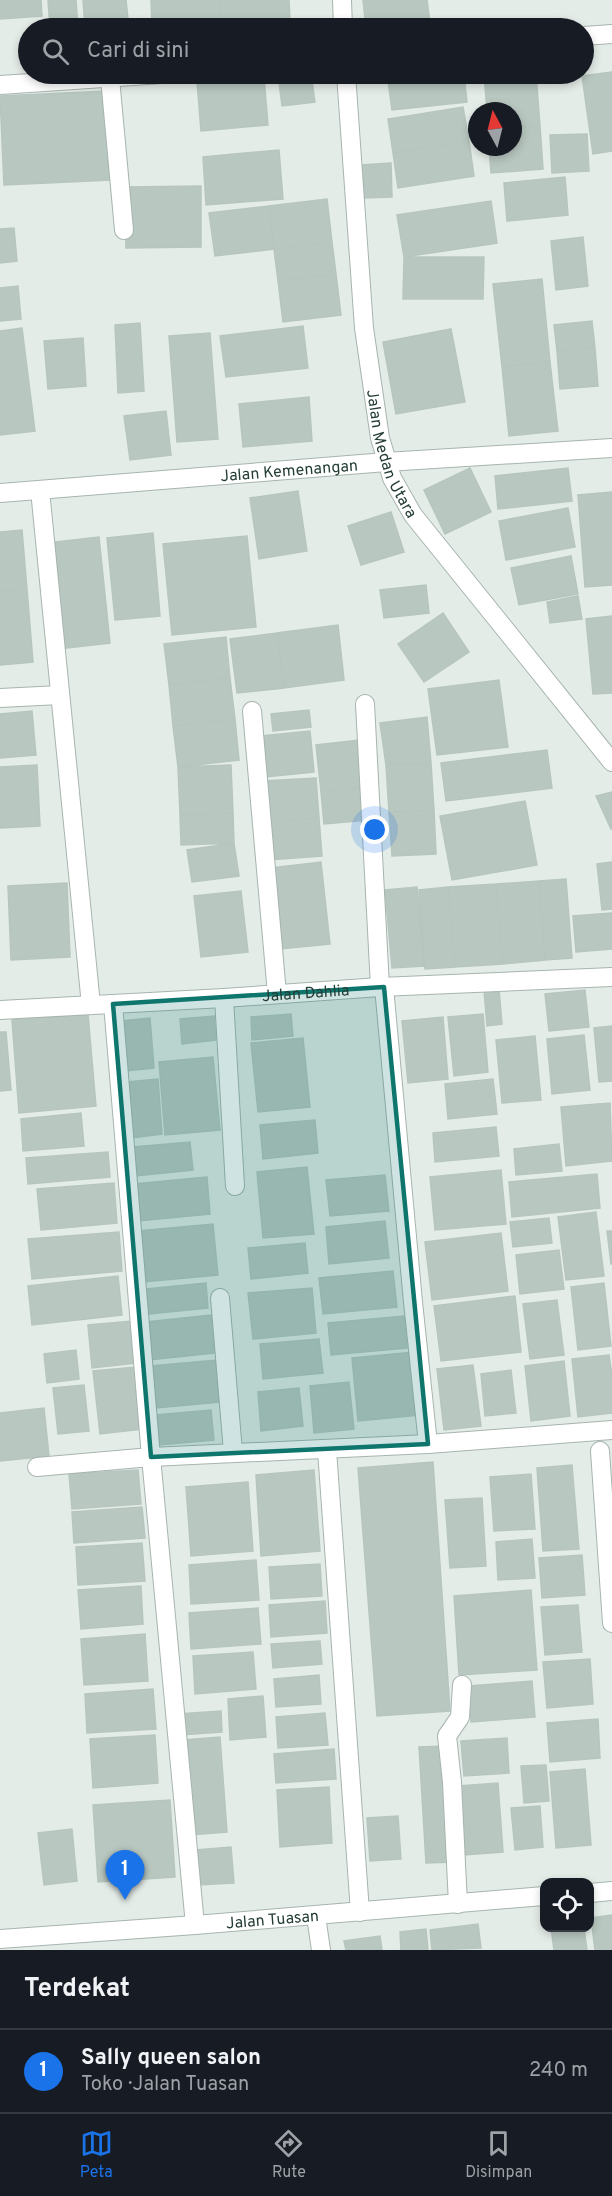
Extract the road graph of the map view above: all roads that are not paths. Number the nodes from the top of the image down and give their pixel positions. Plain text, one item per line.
1 (342, 0) edge
2 (343, 18) edge
3 (612, 34) edge
4 (594, 35) edge
5 (18, 84) edge
6 (111, 84) edge
7 (347, 84) edge
8 (0, 85) edge
9 (124, 230) dead end
10 (612, 448) edge
11 (386, 462) junction
12 (40, 490) junction
13 (0, 494) edge
14 (60, 695) junction
15 (0, 698) edge
16 (365, 704) dead end
17 (252, 711) dead end
18 (612, 762) edge
19 (612, 977) edge
20 (382, 987) junction
21 (277, 994) junction
22 (224, 998) junction
23 (113, 1004) junction
24 (91, 1005) junction
25 (0, 1010) edge
26 (235, 1186) dead end
27 (220, 1298) dead end
28 (612, 1430) edge
29 (428, 1444) junction
30 (327, 1450) junction
31 (600, 1451) dead end
32 (234, 1452) junction
33 (151, 1457) junction
34 (37, 1467) dead end
35 (612, 1623) edge
36 (462, 1685) dead end
37 (612, 1891) edge
38 (594, 1893) edge
39 (540, 1896) edge
40 (458, 1904) junction
41 (360, 1912) junction
42 (316, 1916) junction
43 (195, 1925) junction
44 (0, 1939) edge
45 (94, 1941) edge
46 (321, 1950) edge

1 - 2 street
3 - 4 street
5 - 8 street
6 - 9 street
7 - 11 street, Jalan Medan Utara
10 - 11 street, Jalan Kemenangan
11 - 12 street, Jalan Kemenangan
11 - 18 street, Jalan Medan Utara
12 - 13 street, Jalan Kemenangan
12 - 14 street
14 - 15 street
14 - 24 street
16 - 20 street
17 - 21 street
19 - 20 street, Jalan Dahlia
20 - 21 street, Jalan Dahlia
20 - 29 street
21 - 22 street, Jalan Dahlia
22 - 23 street, Jalan Dahlia
22 - 26 street
23 - 24 street, Jalan Dahlia
23 - 33 street
24 - 25 street, Jalan Dahlia
27 - 32 street
28 - 29 street
29 - 30 street
30 - 32 street
30 - 41 street
31 - 35 street
32 - 33 street
33 - 34 street
33 - 43 street
36 - 40 street
37 - 38 street
39 - 40 street, Jalan Tuasan
40 - 41 street, Jalan Tuasan
41 - 42 street, Jalan Tuasan
42 - 43 street, Jalan Tuasan
42 - 46 street
43 - 45 street, Jalan Tuasan
44 - 45 street, Jalan Tuasan

